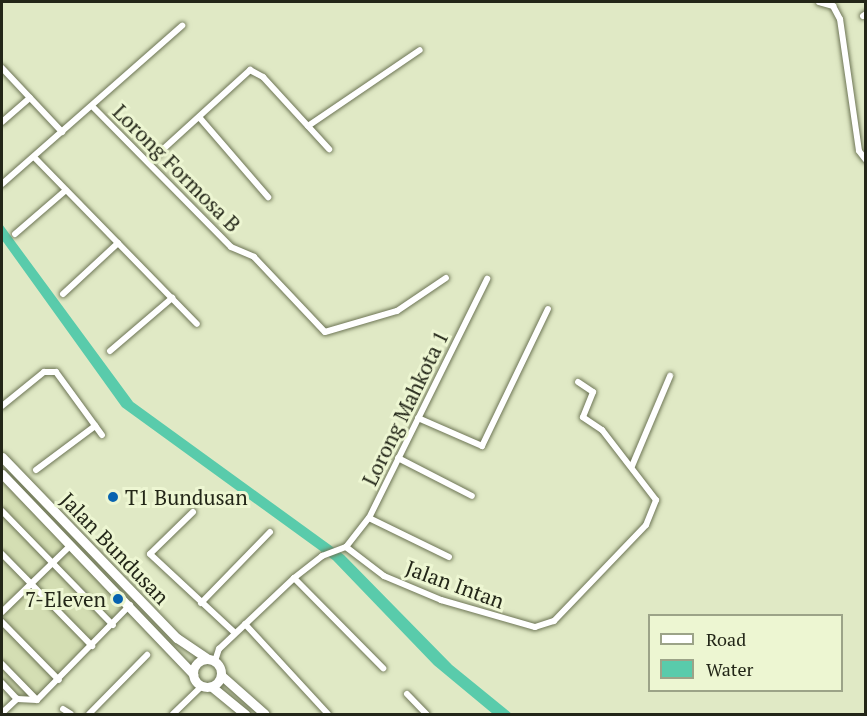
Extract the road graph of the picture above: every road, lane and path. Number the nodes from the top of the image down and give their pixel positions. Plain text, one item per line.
1 (819, 2) edge
2 (182, 26) dead end
3 (420, 50) dead end
4 (2, 68) edge
5 (30, 98) junction
6 (92, 106) junction
7 (199, 117) junction
8 (2, 122) edge
9 (308, 126) junction
10 (62, 132) junction
11 (329, 149) dead end
12 (34, 157) junction
13 (866, 160) edge
14 (148, 162) junction
15 (2, 184) edge
16 (66, 190) junction
17 (268, 196) dead end
18 (15, 234) dead end
19 (118, 243) junction
20 (446, 278) dead end
21 (487, 279) dead end
22 (63, 294) dead end
23 (172, 298) junction
24 (548, 309) dead end
25 (197, 324) dead end
26 (110, 351) dead end
27 (670, 376) dead end
28 (578, 382) dead end
29 (2, 406) edge
30 (418, 418) junction
31 (95, 426) junction
32 (102, 435) dead end
33 (2, 457) edge
34 (398, 458) junction
35 (632, 466) junction
36 (36, 470) dead end
37 (2, 474) edge
38 (472, 496) dead end
39 (2, 512) edge
40 (193, 512) dead end
41 (369, 518) junction
42 (270, 532) dead end
43 (70, 545) junction
44 (343, 548) junction
45 (2, 554) edge
46 (449, 557) dead end
47 (52, 562) junction
48 (294, 578) junction
49 (30, 584) junction
50 (201, 603) junction
51 (130, 605) junction
52 (2, 612) edge
53 (2, 622) edge
54 (245, 624) junction
55 (113, 625) junction
56 (235, 633) junction
57 (92, 646) junction
58 (147, 655) dead end
59 (212, 660) junction
60 (2, 664) edge
61 (383, 668) dead end
62 (193, 674) junction
63 (222, 676) junction
64 (59, 680) junction
65 (2, 683) edge
66 (202, 686) junction
67 (212, 687) junction
68 (407, 694) dead end
69 (17, 699) junction
70 (37, 700) junction
71 (63, 709) dead end
72 (2, 714) edge
73 (71, 714) edge
74 (89, 714) edge
75 (173, 714) edge
76 (245, 714) edge
77 (265, 714) edge
78 (328, 714) edge
79 (426, 714) edge

1 - 13 street
2 - 6 street
3 - 9 street
4 - 5 street
5 - 8 street
5 - 10 street
6 - 10 street
6 - 14 street, Lorong Formosa B
7 - 9 street
7 - 14 street
7 - 17 street
9 - 11 street
10 - 12 street
12 - 15 street
12 - 16 street
14 - 20 street, Lorong Formosa B
16 - 18 street
16 - 19 street
19 - 22 street
19 - 23 street
21 - 30 street, Lorong Mahkota 1
23 - 25 street
23 - 26 street
24 - 30 street
27 - 35 street
28 - 35 street
29 - 31 street
30 - 34 street, Lorong Mahkota 1
31 - 32 street
31 - 36 street
33 - 59 main road, Jalan Bundusan
34 - 38 street
34 - 41 street, Lorong Mahkota 1
35 - 44 street, Jalan Intan
37 - 43 main road, Jalan Bundusan
39 - 47 street
40 - 50 street
41 - 44 street, Lorong Mahkota 1
41 - 46 street
42 - 50 street
43 - 47 street
43 - 51 main road, Jalan Bundusan
44 - 48 street
45 - 49 street
47 - 49 street
47 - 55 street
48 - 54 street
48 - 61 street
49 - 52 street
49 - 57 street
50 - 56 street
51 - 55 street
51 - 62 main road, Jalan Bundusan
53 - 64 street
54 - 56 street
54 - 78 street
55 - 57 street
56 - 59 street
57 - 64 street
58 - 74 street
59 - 62 main road
59 - 63 main road
60 - 70 street
62 - 66 main road
63 - 67 main road
63 - 77 main road
64 - 70 street
65 - 69 street
66 - 67 main road
66 - 75 street
67 - 76 main road
68 - 79 street
69 - 70 street
69 - 72 street
71 - 73 street

